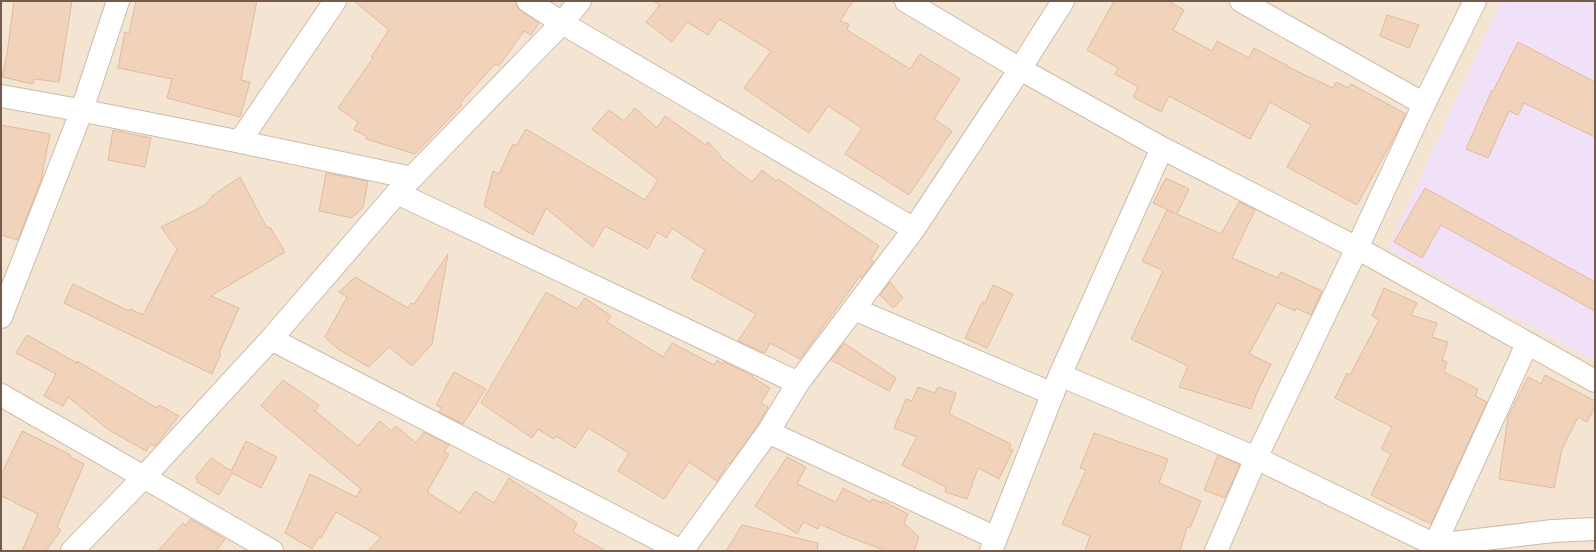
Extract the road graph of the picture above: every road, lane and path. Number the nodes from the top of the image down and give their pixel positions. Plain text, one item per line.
1 (118, 1) edge
2 (335, 1) edge
3 (528, 1) edge
4 (580, 1) edge
5 (906, 1) edge
6 (1063, 1) edge
7 (1241, 1) edge
8 (1475, 1) edge
9 (562, 23) junction
10 (1020, 69) junction
11 (1, 96) edge
12 (1424, 104) junction
13 (82, 110) junction
14 (240, 141) junction
15 (1162, 148) junction
16 (405, 186) junction
17 (914, 229) junction
18 (1357, 248) junction
19 (854, 309) junction
20 (1, 318) edge
21 (271, 338) junction
22 (1527, 344) junction
23 (1595, 381) edge
24 (798, 383) junction
25 (1056, 385) junction
26 (1, 395) edge
27 (768, 432) junction
28 (1256, 458) junction
29 (142, 478) junction
30 (1595, 529) edge
31 (994, 545) edge
32 (1434, 548) edge
33 (72, 551) edge
34 (272, 551) edge
35 (681, 551) edge
36 (1216, 551) edge

1 - 13 street
2 - 14 street
3 - 9 street
4 - 9 street
5 - 10 street
6 - 10 street
7 - 12 street
8 - 12 street
9 - 16 street
9 - 17 street
10 - 15 street
10 - 17 street
11 - 13 street
12 - 18 street
13 - 14 street
13 - 20 street
14 - 16 street
15 - 18 street
15 - 25 street
16 - 21 street
16 - 24 street
17 - 19 street
18 - 22 street
18 - 28 street
19 - 24 street
19 - 25 street
21 - 29 street
21 - 35 street
22 - 23 street
22 - 32 street
24 - 27 street
25 - 28 street
25 - 31 street
26 - 29 street
27 - 31 street
27 - 35 street
28 - 32 street
28 - 36 street
29 - 33 street
29 - 34 street
30 - 32 street

